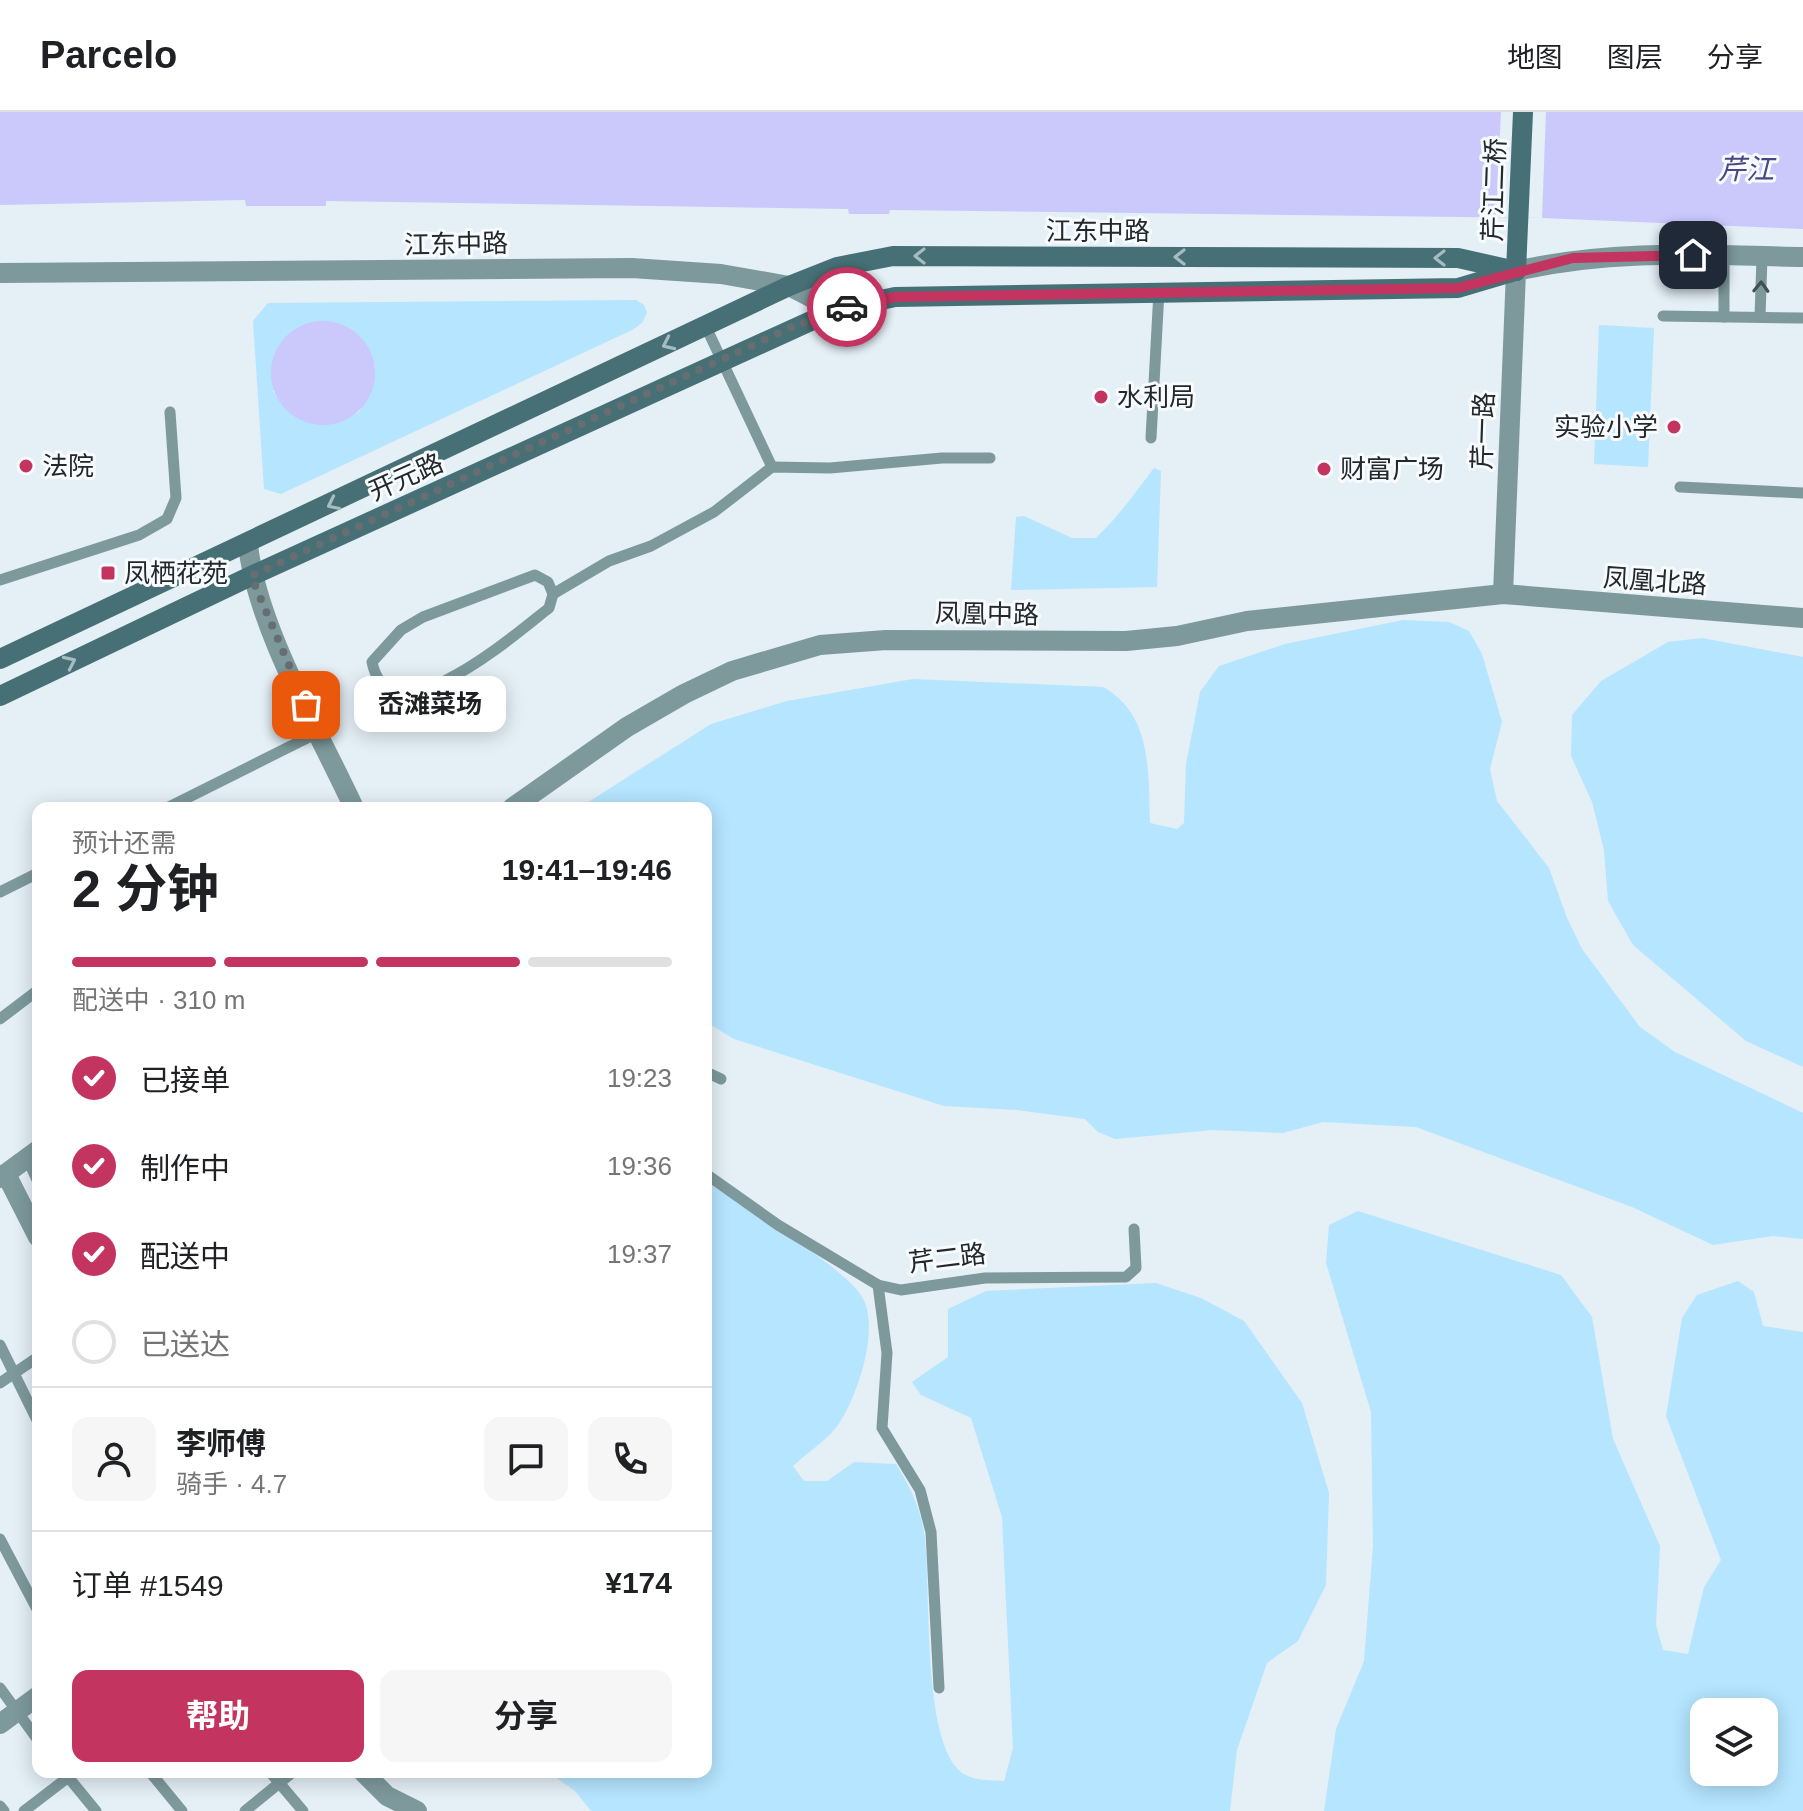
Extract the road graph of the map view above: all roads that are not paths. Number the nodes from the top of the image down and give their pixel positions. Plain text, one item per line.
1 (1523, 112) edge
2 (1724, 256) junction
3 (1762, 257) junction
4 (1803, 257) edge
5 (1516, 271) junction
6 (0, 273) edge
7 (789, 286) junction
8 (1159, 291) junction
9 (835, 310) junction
10 (1663, 316) dead end
11 (1724, 317) junction
12 (1760, 317) junction
13 (1803, 318) edge
14 (706, 327) junction
15 (722, 360) junction
16 (170, 412) dead end
17 (1151, 438) dead end
18 (990, 458) dead end
19 (772, 467) junction
20 (1680, 487) dead end
21 (1803, 493) edge
22 (248, 545) junction
23 (251, 576) junction
24 (0, 580) edge
25 (553, 594) junction
26 (1503, 594) junction
27 (1803, 618) edge
28 (932, 639) junction
29 (0, 659) edge
30 (0, 696) edge
31 (319, 732) junction
32 (179, 802) edge
33 (351, 802) edge
34 (521, 802) edge
35 (540, 802) edge
36 (32, 876) edge
37 (0, 892) edge
38 (32, 995) edge
39 (0, 1019) edge
40 (712, 1075) edge
41 (721, 1079) dead end
42 (32, 1154) edge
43 (3, 1176) edge
44 (712, 1178) edge
45 (32, 1227) edge
46 (1134, 1229) dead end
47 (878, 1285) junction
48 (0, 1345) edge
49 (32, 1361) edge
50 (14, 1373) junction
51 (0, 1383) edge
52 (32, 1410) edge
53 (0, 1539) edge
54 (32, 1600) edge
55 (0, 1688) edge
56 (939, 1688) dead end
57 (32, 1700) edge
58 (8, 1718) edge
59 (32, 1736) edge
60 (64, 1778) edge
61 (72, 1778) edge
62 (155, 1778) edge
63 (275, 1778) edge
64 (285, 1778) edge
65 (369, 1778) edge
66 (279, 1783) junction
67 (0, 1806) edge
68 (4, 1811) edge
69 (24, 1811) edge
70 (96, 1811) edge
71 (182, 1811) edge
72 (245, 1811) edge
73 (303, 1811) edge
74 (417, 1811) edge

1 - 5 main road, 芹江二桥
2 - 3 street
2 - 5 street
2 - 11 lane
3 - 4 street
12 -> 3 lane
5 -> 7 main road, 江东中路
5 - 8 main road
5 - 26 street, 芹一路
6 - 7 street, 江东中路
7 - 9 street
7 - 14 main road, 开元路
8 - 9 main road
8 - 17 lane
9 - 15 main road, 开元路
10 - 11 lane
11 - 12 lane
12 - 13 lane
14 - 15 lane
14 -> 22 main road, 开元路
15 - 19 lane
15 - 23 main road, 开元路
16 - 24 lane
18 - 19 lane
19 - 25 lane
20 - 21 lane
22 - 23 street
22 - 29 main road, 开元路
30 -> 23 main road, 开元路
23 - 31 street
25 - 25 lane
26 - 27 street, 凤凰北路
26 - 28 street, 凤凰中路
28 - 34 street, 凤凰中路
28 - 35 street
31 - 32 lane
31 - 33 street
36 - 37 lane
38 - 39 lane
40 - 41 lane
42 - 43 street
43 - 45 street
44 - 47 lane, 芹二路
46 - 47 lane, 芹二路
47 - 56 lane
48 - 50 lane
49 - 50 lane
50 - 51 lane
50 - 52 lane
53 - 54 lane
55 - 58 lane
57 - 58 street
58 - 59 lane
60 - 69 lane
61 - 70 lane
62 - 71 lane
63 - 66 lane
64 - 66 lane
65 - 74 street
66 - 72 lane
66 - 73 lane
67 - 68 lane

